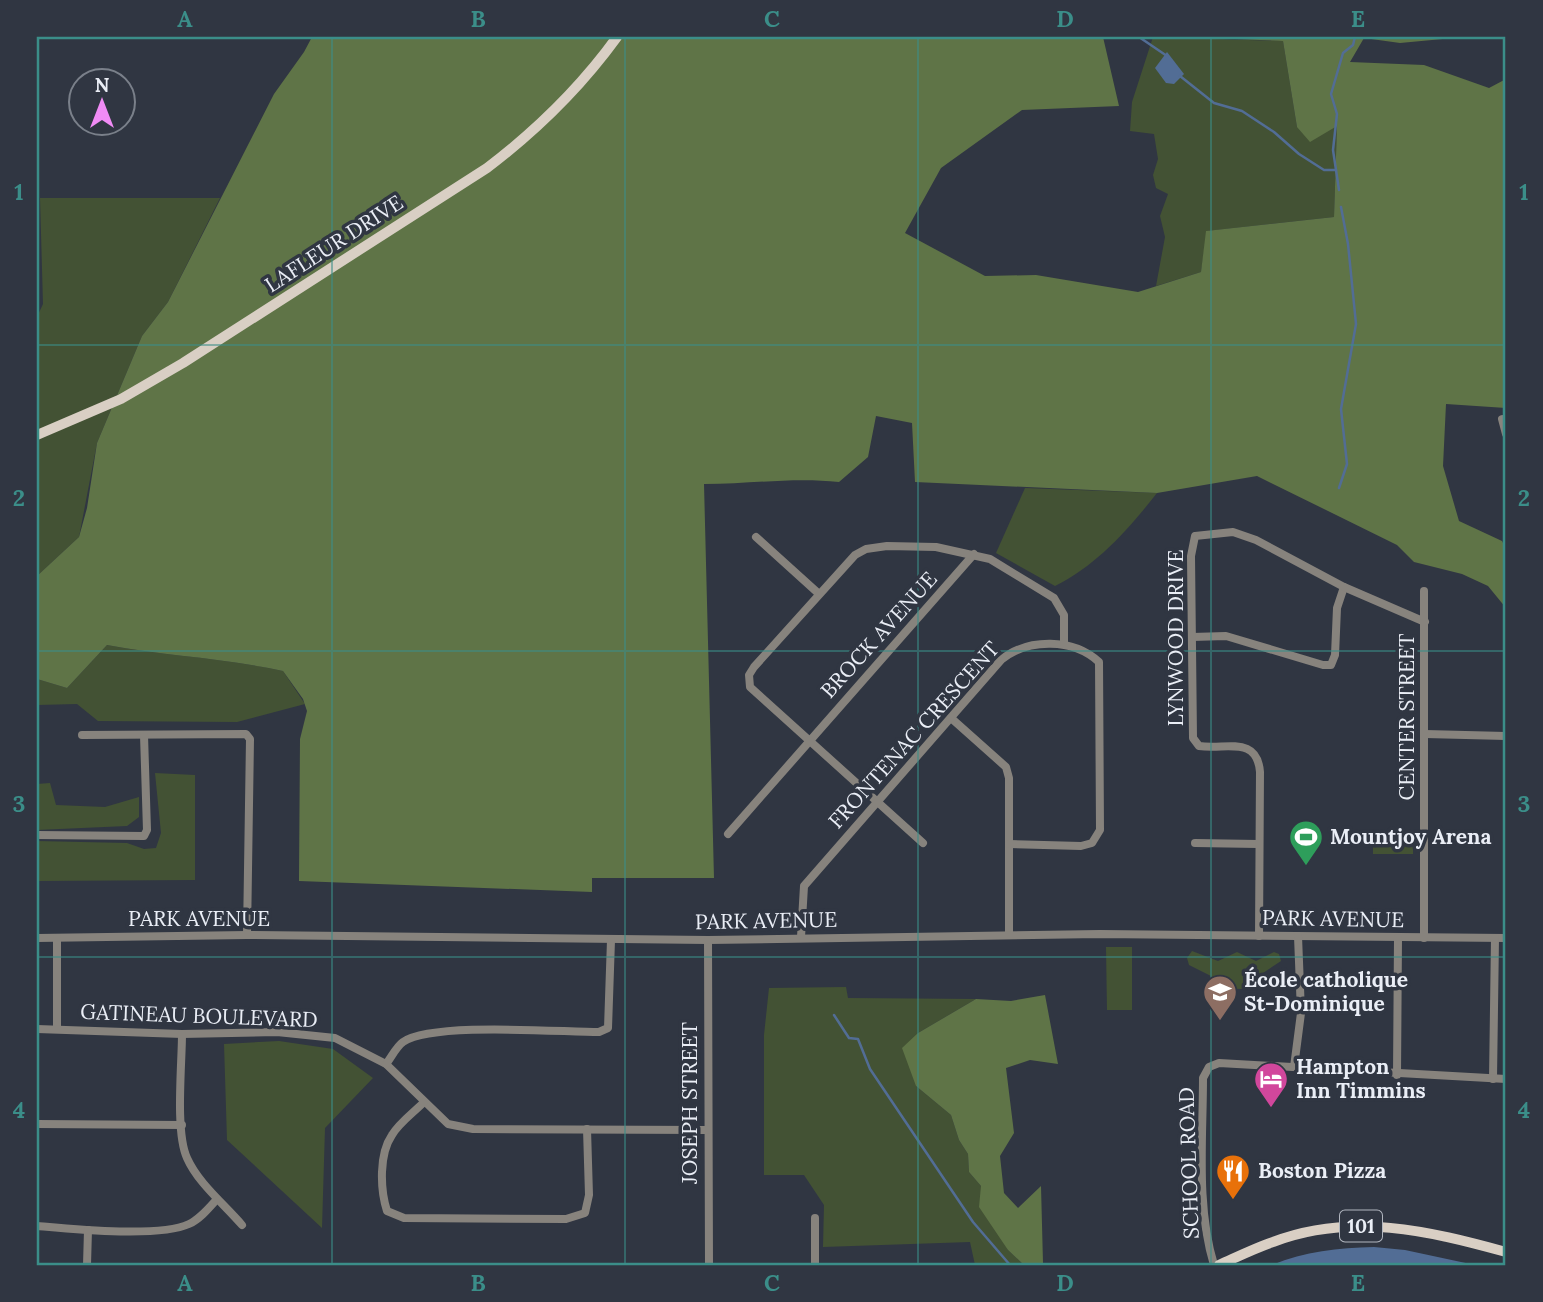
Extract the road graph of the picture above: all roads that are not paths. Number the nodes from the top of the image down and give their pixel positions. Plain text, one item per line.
1 (617, 37) edge
2 (1502, 419) dead end
3 (1506, 434) edge
4 (37, 435) edge
5 (756, 537) dead end
6 (974, 554) junction
7 (1344, 587) junction
8 (1424, 591) dead end
9 (818, 593) junction
10 (1424, 622) junction
11 (1192, 637) junction
12 (1064, 644) junction
13 (951, 718) junction
14 (1425, 734) junction
15 (82, 735) dead end
16 (144, 735) junction
17 (1506, 736) edge
18 (810, 739) junction
19 (877, 800) junction
20 (727, 834) dead end
21 (37, 835) edge
22 (923, 842) dead end
23 (1195, 843) dead end
24 (1009, 844) junction
25 (1258, 844) junction
26 (247, 935) junction
27 (1009, 935) junction
28 (1259, 936) junction
29 (1298, 936) junction
30 (801, 937) junction
31 (1506, 937) edge
32 (37, 938) edge
33 (57, 938) junction
34 (1398, 938) junction
35 (1424, 938) junction
36 (1495, 938) junction
37 (611, 940) junction
38 (708, 940) junction
39 (37, 1029) edge
40 (57, 1029) junction
41 (182, 1034) junction
42 (386, 1064) junction
43 (1294, 1067) junction
44 (1397, 1075) junction
45 (1493, 1079) junction
46 (1506, 1079) edge
47 (423, 1103) junction
48 (37, 1124) edge
49 (182, 1125) junction
50 (587, 1129) junction
51 (707, 1130) junction
52 (217, 1199) junction
53 (816, 1218) dead end
54 (242, 1225) dead end
55 (37, 1226) edge
56 (88, 1230) junction
57 (1506, 1252) edge
58 (86, 1265) edge
59 (709, 1265) edge
60 (815, 1265) edge
61 (1214, 1265) edge
62 (1219, 1265) edge

1 - 4 main road, LAFLEUR DRIVE
2 - 3 street
5 - 9 street
6 - 9 street
6 - 12 street
6 - 18 street, BROCK AVENUE
7 - 10 street, LYNWOOD DRIVE
7 - 11 street
7 - 11 street, LYNWOOD DRIVE
8 - 10 street, CENTER STREET
9 - 18 street
10 - 14 street, CENTER STREET
11 - 25 street, LYNWOOD DRIVE
12 - 13 street, FRONTENAC CRESCENT
12 - 24 street, FRONTENAC CRESCENT
13 - 19 street, FRONTENAC CRESCENT
13 - 24 street
14 - 17 street
14 - 35 street, CENTER STREET
15 - 16 street
16 - 21 street
16 - 26 street
18 - 19 street
18 - 20 street, BROCK AVENUE
19 - 22 street
19 - 30 street, FRONTENAC CRESCENT
23 - 25 street
24 - 27 street
25 - 28 street, LYNWOOD DRIVE
26 - 33 street, PARK AVENUE
26 - 37 street, PARK AVENUE
27 - 28 street, PARK AVENUE
27 - 30 street, PARK AVENUE
28 - 29 street, PARK AVENUE
29 - 34 street, PARK AVENUE
29 - 43 street
30 - 38 street, PARK AVENUE
31 - 36 street, PARK AVENUE
32 - 33 street, PARK AVENUE
33 - 40 street
34 - 35 street, PARK AVENUE
34 - 44 street
35 - 36 street, PARK AVENUE
36 - 45 street
37 - 38 street, PARK AVENUE
37 - 42 street
38 - 51 street, JOSEPH STREET
39 - 40 street, GATINEAU BOULEVARD
40 - 41 street, GATINEAU BOULEVARD
41 - 42 street, GATINEAU BOULEVARD
41 - 49 street
42 - 47 street, GATINEAU BOULEVARD
43 - 44 street, SCHOOL ROAD
43 - 61 street, SCHOOL ROAD
44 - 45 street, SCHOOL ROAD
45 - 46 street, SCHOOL ROAD
47 - 50 street, GATINEAU BOULEVARD
47 - 50 street
48 - 49 street
49 - 52 street
50 - 51 street, GATINEAU BOULEVARD
51 - 59 street, JOSEPH STREET
52 - 54 street
52 - 56 street
53 - 60 street
55 - 56 street
56 - 58 street
57 - 62 main road, 101

